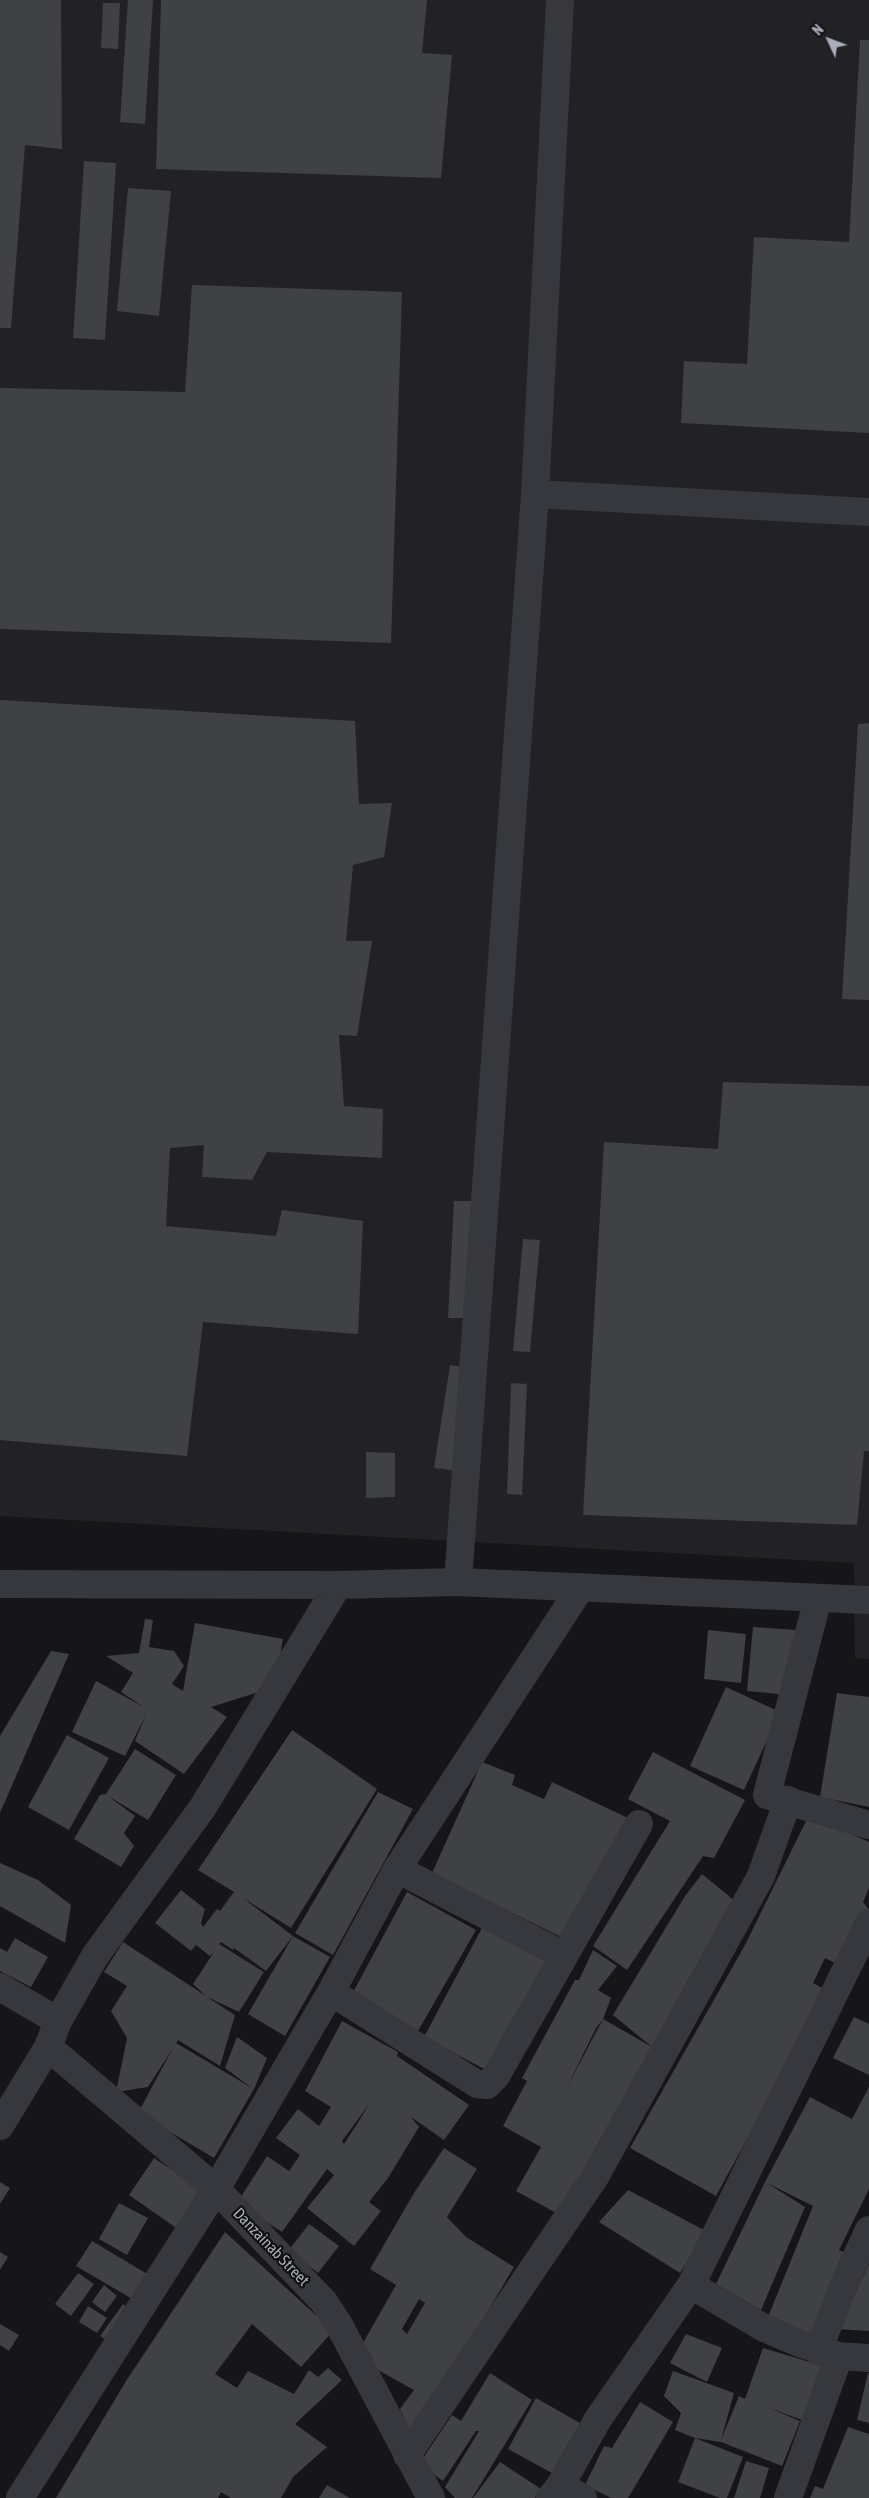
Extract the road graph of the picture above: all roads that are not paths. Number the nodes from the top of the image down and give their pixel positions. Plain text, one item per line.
1 (560, 0) edge
2 (535, 494) junction
3 (869, 512) edge
4 (458, 1582) junction
5 (0, 1584) edge
6 (338, 1585) junction
7 (581, 1587) junction
8 (818, 1598) junction
9 (869, 1600) edge
10 (788, 1800) junction
11 (639, 1824) dead end
12 (869, 1825) edge
13 (397, 1868) junction
14 (869, 1923) edge
15 (563, 1955) junction
16 (0, 1987) edge
17 (331, 1992) junction
18 (58, 2021) junction
19 (48, 2048) junction
20 (0, 2126) edge
21 (216, 2189) junction
22 (869, 2230) edge
23 (691, 2285) junction
24 (829, 2353) junction
25 (869, 2358) edge
26 (407, 2455) junction
27 (564, 2494) edge
28 (20, 2498) edge
29 (431, 2498) edge
30 (788, 2498) edge

1 - 2 street
2 - 3 street
2 - 4 street
4 - 6 street
4 - 7 street
5 - 6 street
6 - 18 street
7 - 8 street
7 - 13 street
8 - 9 street
8 - 10 street
10 - 12 street
10 - 26 street
11 - 15 street
13 - 15 street
13 - 17 street
14 - 23 street
15 - 17 street
16 - 18 street
17 - 21 street
18 - 19 street
19 - 20 street
19 - 21 street, Danzainab Street
21 - 26 street, Danzainab Street
21 - 28 street
22 - 24 street
23 - 24 street
23 - 27 street
24 - 25 street
24 - 30 street
26 - 29 street, Danzainab Street

